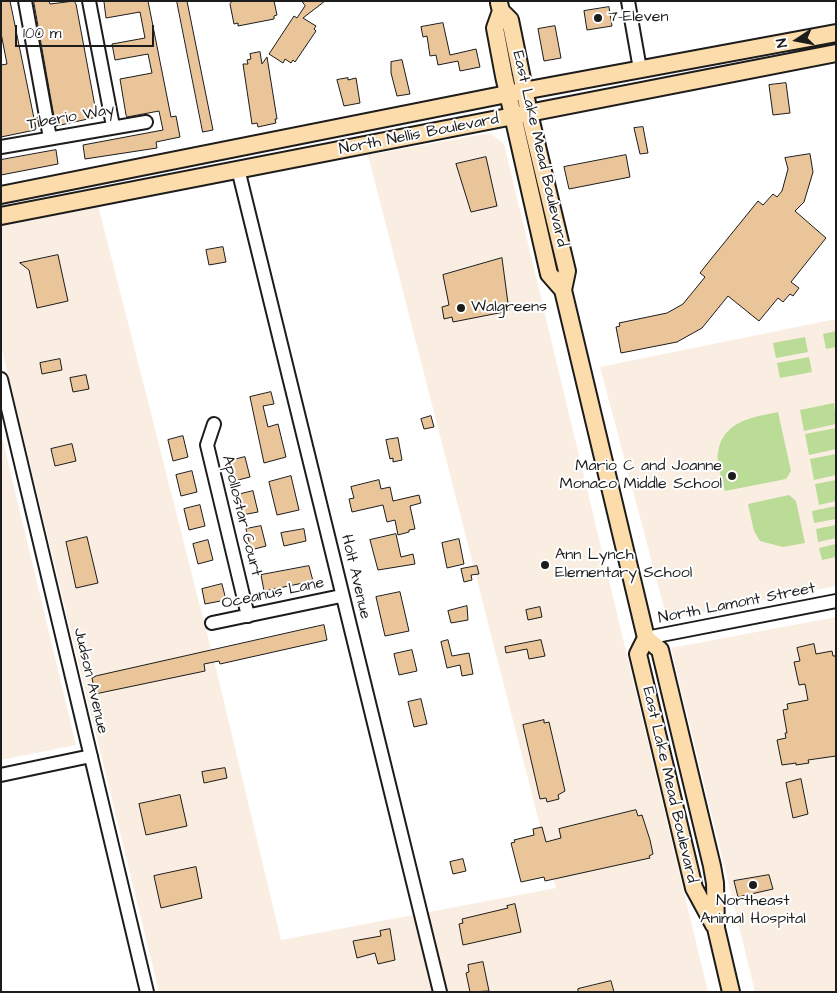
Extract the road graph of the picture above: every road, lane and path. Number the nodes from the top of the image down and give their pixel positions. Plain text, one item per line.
1 (25, 1) edge
2 (89, 1) edge
3 (628, 1) edge
4 (500, 6) edge
5 (831, 34) edge
6 (836, 53) edge
7 (640, 69) junction
8 (746, 72) junction
9 (524, 91) junction
10 (507, 94) junction
11 (529, 113) junction
12 (512, 116) junction
13 (146, 122) dead end
14 (113, 126) junction
15 (50, 138) junction
16 (1, 147) edge
17 (238, 169) junction
18 (1, 195) edge
19 (1, 216) edge
20 (563, 290) junction
21 (1, 379) edge
22 (214, 424) dead end
23 (341, 596) junction
24 (836, 601) edge
25 (248, 616) junction
26 (212, 623) dead end
27 (646, 638) junction
28 (658, 738) junction
29 (91, 756) junction
30 (1, 775) edge
31 (704, 834) junction
32 (716, 928) junction
33 (147, 992) edge
34 (440, 992) edge
35 (731, 992) edge

1 - 15 street
2 - 14 street
3 - 7 street
4 - 9 main road, East Lake Mead Boulevard
4 - 10 main road, East Lake Mead Boulevard
5 - 7 main road, North Nellis Boulevard
5 - 8 main road
6 - 8 main road, North Nellis Boulevard
7 - 9 main road, North Nellis Boulevard
8 - 11 main road, North Nellis Boulevard
9 - 10 main road, North Nellis Boulevard
9 - 11 main road, East Lake Mead Boulevard
10 - 12 main road, East Lake Mead Boulevard
10 - 18 main road, North Nellis Boulevard
11 - 12 main road, North Nellis Boulevard
11 - 20 main road, East Lake Mead Boulevard
12 - 17 main road, North Nellis Boulevard
12 - 20 main road, East Lake Mead Boulevard
13 - 14 street, Tiberio Way
14 - 15 street, Tiberio Way
15 - 16 street, Tiberio Way
17 - 19 main road, North Nellis Boulevard
17 - 23 street, Holt Avenue
20 - 27 main road, East Lake Mead Boulevard
21 - 29 street, Judson Avenue
22 - 25 street, Apollostar Court
23 - 25 street, Oceanus Lane
23 - 34 street, Holt Avenue
24 - 27 street, North Lamont Street
25 - 26 street, Oceanus Lane
27 - 28 main road, East Lake Mead Boulevard
27 - 31 main road, East Lake Mead Boulevard
28 - 31 main road
28 - 32 main road, East Lake Mead Boulevard
29 - 30 street
29 - 33 street, Judson Avenue
31 - 32 main road, East Lake Mead Boulevard
32 - 35 main road, East Lake Mead Boulevard

